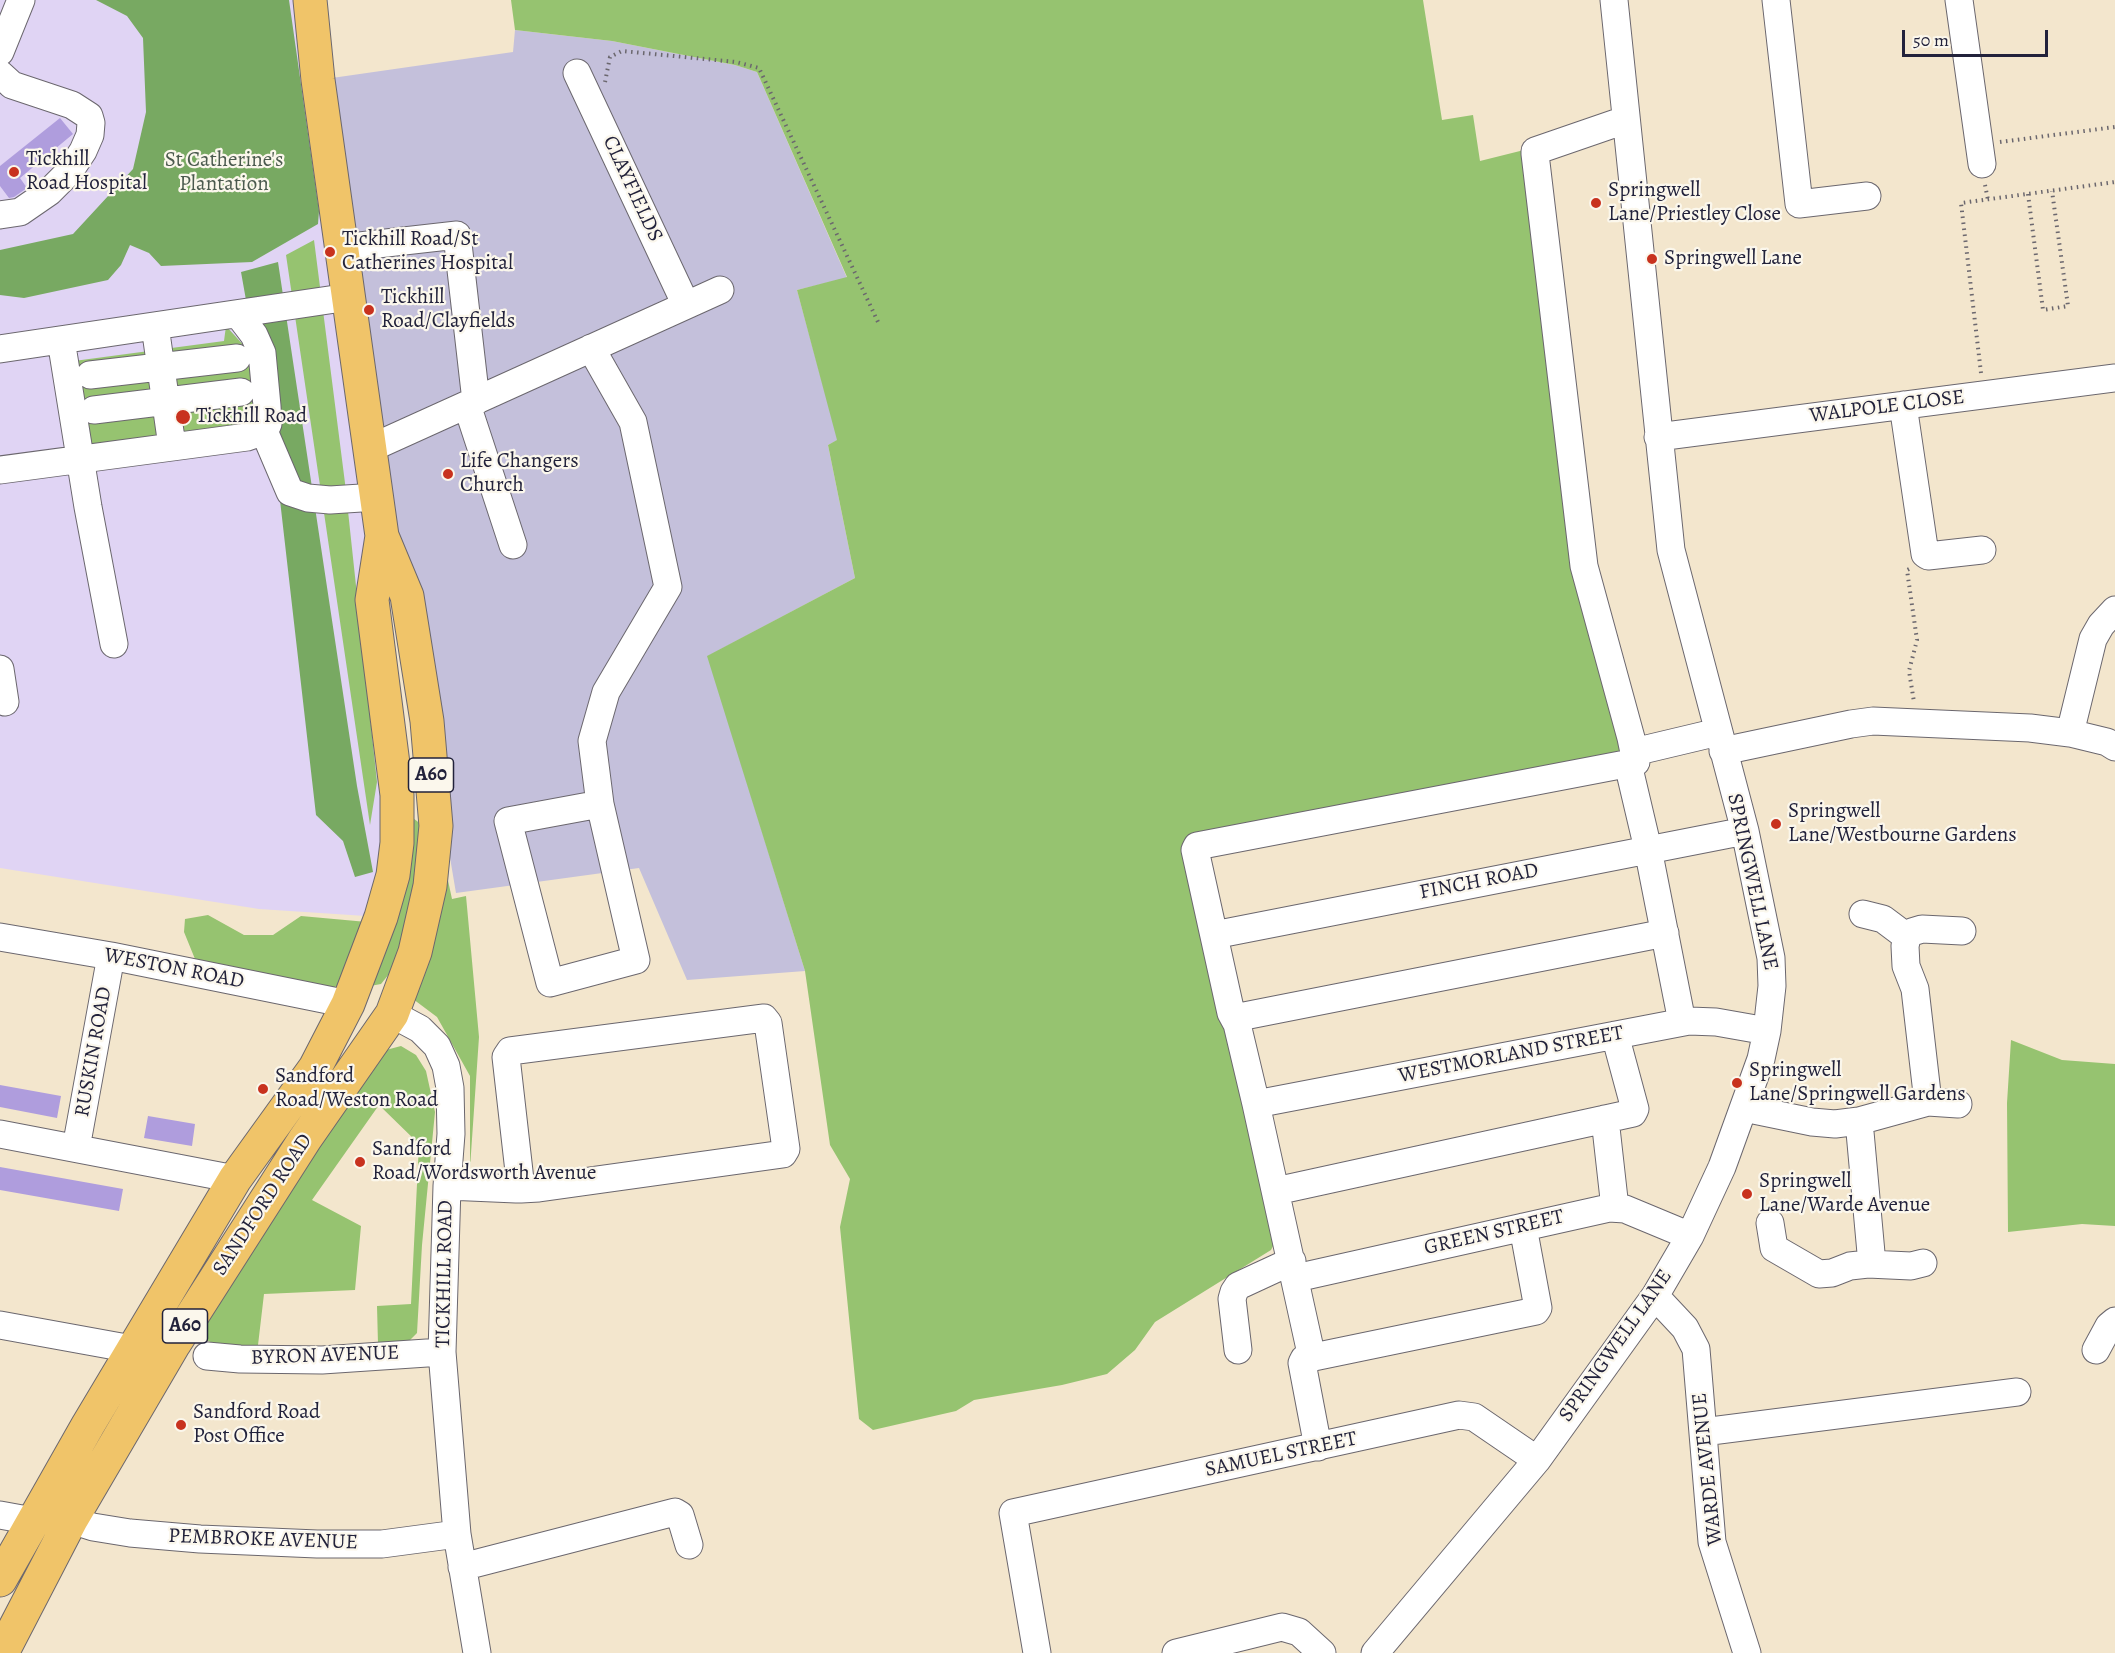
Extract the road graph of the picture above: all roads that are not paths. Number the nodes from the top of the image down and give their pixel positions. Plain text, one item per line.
1 (21, 0) edge
2 (310, 0) edge
3 (1614, 0) edge
4 (1776, 0) edge
5 (1959, 0) edge
6 (0, 52) edge
7 (0, 74) edge
8 (583, 85) road end
9 (1625, 120) junction
10 (1981, 154) road end
11 (1867, 196) dead end
12 (0, 215) edge
13 (342, 248) junction
14 (720, 290) dead end
15 (349, 297) junction
16 (686, 305) junction
17 (238, 314) junction
18 (155, 326) junction
19 (61, 340) junction
20 (591, 348) junction
21 (0, 349) edge
22 (237, 358) dead end
23 (161, 366) junction
24 (90, 375) dead end
25 (2115, 378) edge
26 (241, 392) dead end
27 (165, 400) junction
28 (471, 403) junction
29 (1903, 405) junction
30 (94, 410) dead end
31 (264, 431) junction
32 (1659, 437) junction
33 (172, 446) junction
34 (371, 448) junction
35 (81, 459) junction
36 (0, 470) edge
37 (377, 497) junction
38 (382, 536) junction
39 (513, 545) dead end
40 (1982, 550) dead end
41 (2115, 610) edge
42 (114, 644) dead end
43 (0, 669) edge
44 (5, 702) dead end
45 (2070, 733) junction
46 (1720, 742) junction
47 (2115, 747) edge
48 (1631, 758) junction
49 (600, 804) junction
50 (1745, 831) junction
51 (1648, 849) junction
52 (1863, 914) dead end
53 (1962, 931) dead end
54 (1665, 933) junction
55 (1214, 935) junction
56 (0, 937) edge
57 (1907, 937) junction
58 (111, 956) junction
59 (348, 1004) junction
60 (392, 1014) junction
61 (1234, 1018) junction
62 (1683, 1022) junction
63 (1767, 1031) junction
64 (1616, 1035) junction
65 (1929, 1102) junction
66 (1256, 1104) junction
67 (1958, 1104) dead end
68 (1744, 1108) junction
69 (1605, 1119) junction
70 (1859, 1121) junction
71 (0, 1134) edge
72 (76, 1148) junction
73 (235, 1179) junction
74 (447, 1186) junction
75 (521, 1189) junction
76 (1276, 1191) junction
77 (1615, 1208) junction
78 (1770, 1223) dead end
79 (1523, 1227) junction
80 (1690, 1236) junction
81 (1872, 1263) junction
82 (1923, 1263) dead end
83 (1294, 1270) junction
84 (1655, 1296) junction
85 (195, 1311) junction
86 (2115, 1321) edge
87 (0, 1325) edge
88 (132, 1349) junction
89 (1238, 1350) dead end
90 (2096, 1350) dead end
91 (442, 1352) junction
92 (207, 1356) junction
93 (1312, 1358) junction
94 (161, 1365) junction
95 (2017, 1392) dead end
96 (1703, 1432) junction
97 (1318, 1447) junction
98 (1537, 1460) junction
99 (0, 1515) edge
100 (71, 1520) junction
101 (33, 1521) junction
102 (457, 1534) junction
103 (689, 1545) dead end
104 (462, 1567) junction
105 (0, 1580) edge
106 (2, 1653) edge
107 (477, 1653) edge
108 (1037, 1653) edge
109 (1176, 1653) edge
110 (1322, 1653) edge
111 (1375, 1653) edge
112 (1747, 1653) edge

1 - 6 street
2 - 13 main road, A60
3 - 9 street, SPRINGWELL LANE
4 - 11 street
5 - 10 street
7 - 12 street
8 - 16 street, CLAYFIELDS
9 - 32 street, SPRINGWELL LANE
9 - 48 street
13 - 15 main road, A60
13 - 28 street
14 - 16 street
15 - 17 street
15 - 34 main road, A60
16 - 20 street
17 - 18 street
17 - 31 street
18 - 19 street
18 - 23 street
19 - 21 street
19 - 35 street
20 - 28 street
20 - 49 street
22 - 23 street
23 - 24 street
23 - 27 street
25 - 29 street, WALPOLE CLOSE
26 - 27 street
27 - 30 street
27 - 33 street
28 - 34 street
28 - 39 street
29 - 32 street, WALPOLE CLOSE
29 - 40 street
31 - 33 street
31 - 37 street
32 - 46 street, SPRINGWELL LANE
33 - 35 street
34 - 37 main road, A60
35 - 36 street
35 - 42 street
37 - 38 main road, A60
38 - 59 main road, A60
38 - 60 main road, A60
41 - 45 street
43 - 44 street
45 - 46 street
45 - 47 street
46 - 48 street
46 - 50 street, SPRINGWELL LANE
48 - 51 street
48 - 55 street
49 - 49 street
50 - 51 street, FINCH ROAD
50 - 63 street, SPRINGWELL LANE
51 - 54 street
51 - 55 street, FINCH ROAD
52 - 57 street
53 - 57 street
54 - 61 street
54 - 62 street
55 - 61 street
56 - 58 street, WESTON ROAD
57 - 65 street
58 - 59 street, WESTON ROAD
58 - 72 street, RUSKIN ROAD
59 - 60 main road
59 - 73 main road, SANDFORD ROAD / A60
60 - 74 street, TICKHILL ROAD
60 - 85 main road, SANDFORD ROAD / A60
61 - 66 street
62 - 63 street, WESTMORLAND STREET
62 - 64 street, WESTMORLAND STREET
63 - 68 street, SPRINGWELL LANE
64 - 66 street, WESTMORLAND STREET
64 - 69 street
65 - 67 street
65 - 70 street
66 - 76 street
68 - 70 street
68 - 80 street, SPRINGWELL LANE
69 - 76 street
69 - 77 street
70 - 81 street
71 - 72 street
72 - 73 street
73 - 88 main road, SANDFORD ROAD / A60
74 - 75 street
74 - 91 street, TICKHILL ROAD
75 - 75 street
76 - 83 street
77 - 79 street, GREEN STREET
77 - 80 street, GREEN STREET
78 - 81 street
79 - 83 street, GREEN STREET
79 - 93 street
80 - 84 street, SPRINGWELL LANE
81 - 82 street
83 - 89 street, GREEN STREET
83 - 93 street
84 - 96 street, WARDE AVENUE
84 - 98 street, SPRINGWELL LANE
85 - 92 street
85 - 94 main road, SANDFORD ROAD / A60
86 - 90 street
87 - 88 street
88 - 101 main road, SANDFORD ROAD / A60
91 - 92 street, BYRON AVENUE
91 - 102 street, TICKHILL ROAD
92 - 94 street, BYRON AVENUE
93 - 97 street
94 - 100 main road, SANDFORD ROAD / A60
95 - 96 street
96 - 112 street, WARDE AVENUE
97 - 98 street, SAMUEL STREET
97 - 108 street, SAMUEL STREET
98 - 111 street, SPRINGWELL LANE
99 - 101 street
100 - 102 street, PEMBROKE AVENUE
100 - 106 main road, SANDFORD ROAD / A60
101 - 105 main road, SANDFORD ROAD / A60
102 - 104 street, TICKHILL ROAD
103 - 104 street
104 - 107 street, TICKHILL ROAD
109 - 110 street

